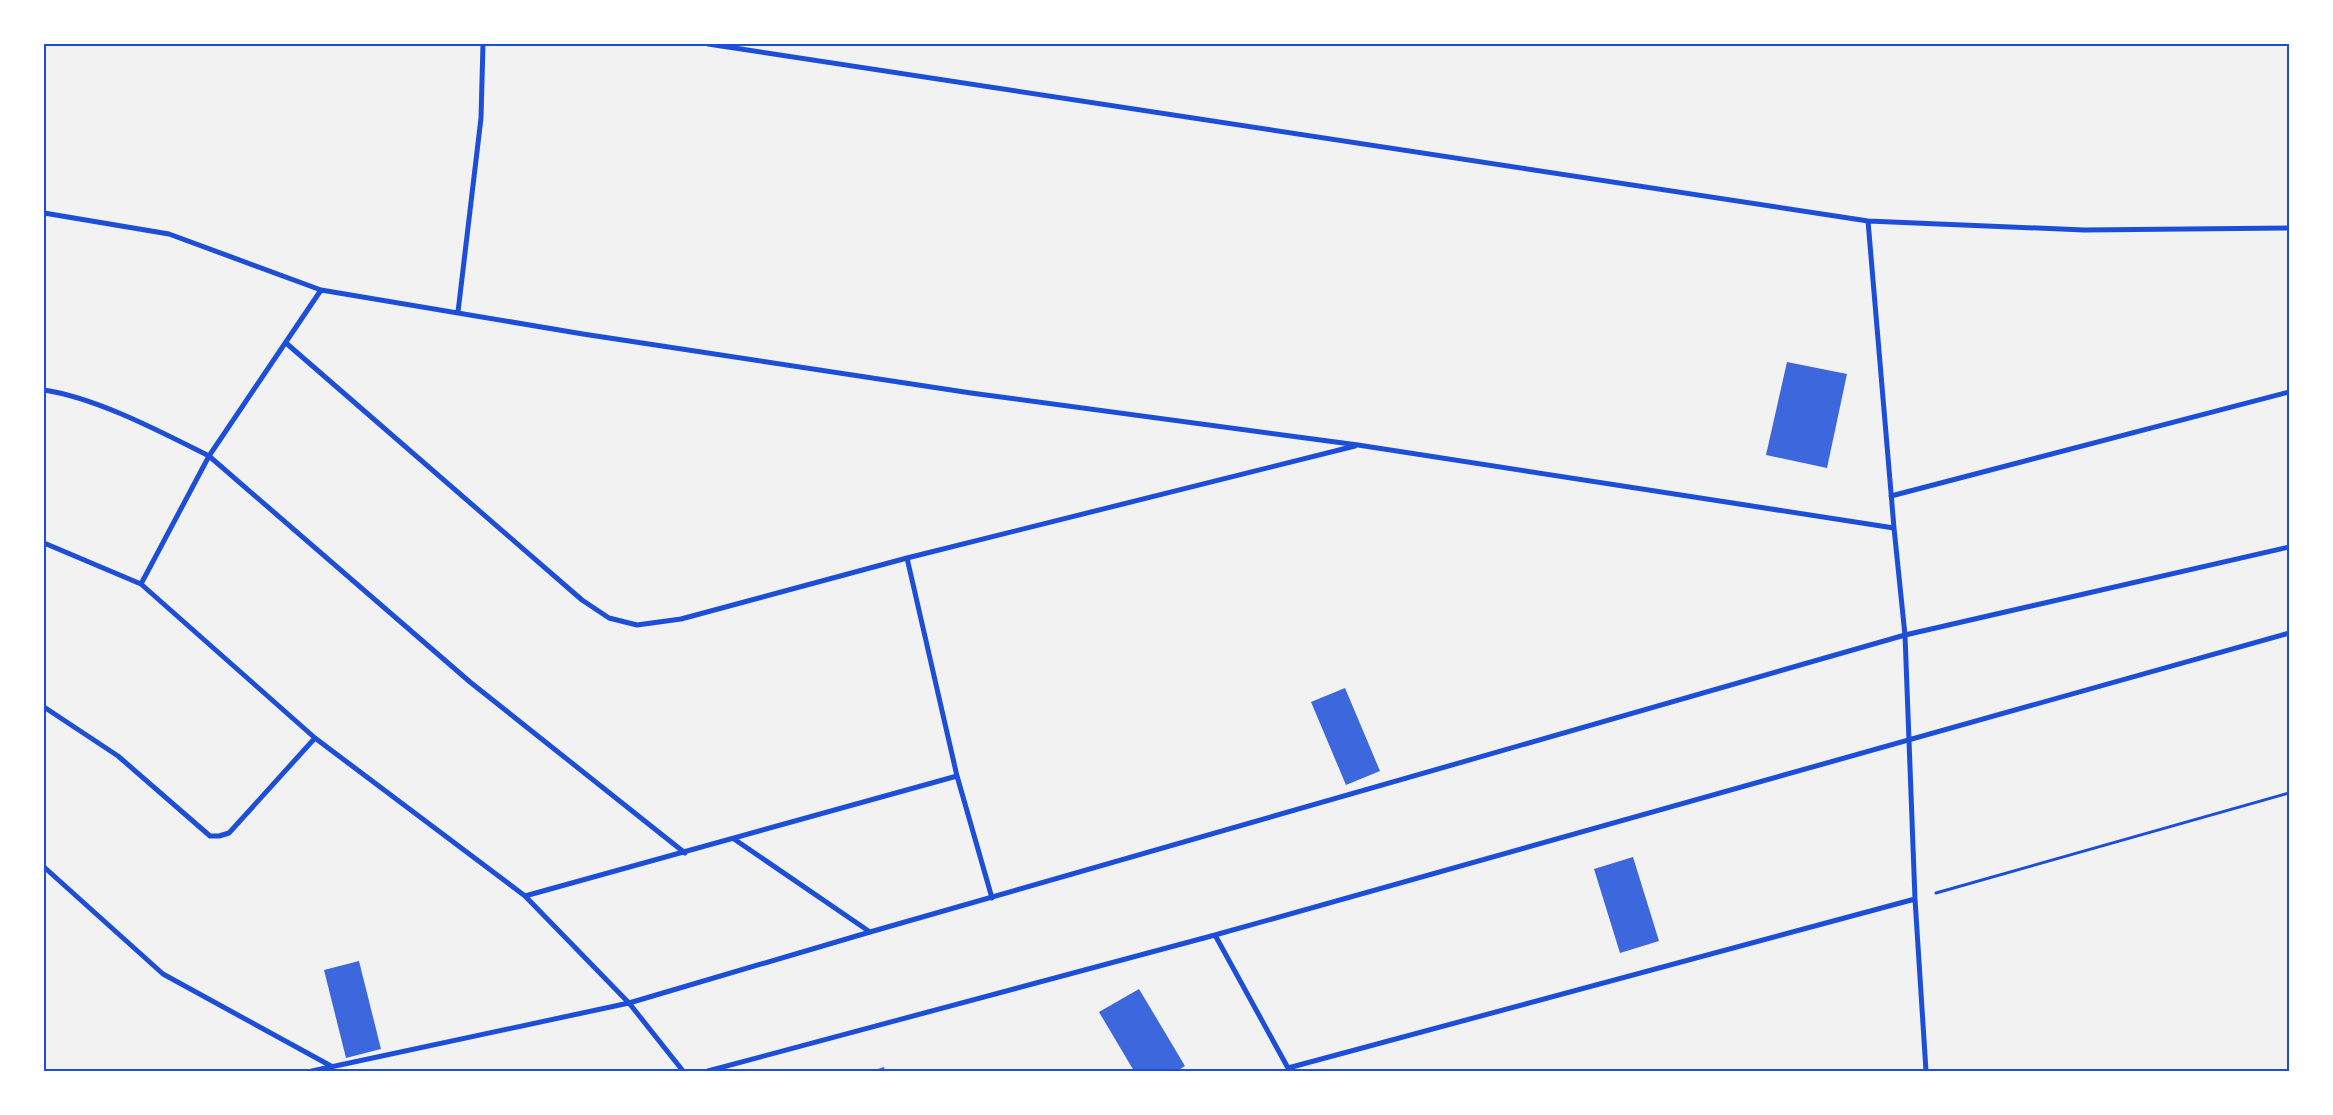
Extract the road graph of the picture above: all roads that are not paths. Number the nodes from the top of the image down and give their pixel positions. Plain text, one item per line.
1 (483, 44) edge
2 (708, 44) edge
3 (44, 213) edge
4 (1868, 221) junction
5 (2289, 228) edge
6 (321, 290) junction
7 (458, 312) junction
8 (286, 343) junction
9 (44, 390) edge
10 (2289, 392) edge
11 (1358, 445) junction
12 (209, 456) junction
13 (1891, 496) junction
14 (1894, 528) junction
15 (44, 542) edge
16 (2289, 547) edge
17 (907, 558) junction
18 (141, 584) junction
19 (2289, 633) edge
20 (1905, 636) junction
21 (44, 707) edge
22 (315, 738) junction
23 (1909, 742) junction
24 (958, 776) junction
25 (734, 839) junction
26 (685, 854) junction
27 (44, 867) edge
28 (525, 896) junction
29 (992, 898) junction
30 (1915, 899) junction
31 (870, 932) junction
32 (1215, 935) junction
33 (629, 1004) junction
34 (331, 1066) junction
35 (1289, 1069) edge
36 (312, 1071) edge
37 (683, 1071) edge
38 (708, 1071) edge
39 (1926, 1071) edge

1 - 7 street
2 - 4 street
3 - 6 street
4 - 5 street
4 - 13 street
6 - 7 street
6 - 8 street
7 - 11 street
8 - 12 street
8 - 17 street
9 - 12 street
10 - 13 street
11 - 14 street
11 - 17 street
12 - 18 street
12 - 26 street
13 - 14 street
14 - 20 street
15 - 18 street
16 - 20 street
17 - 24 street
18 - 22 street
19 - 23 street
20 - 23 street
20 - 29 street
21 - 22 street
22 - 28 street
23 - 30 street
23 - 32 street
24 - 25 street
24 - 29 street
25 - 26 street
25 - 31 street
26 - 28 street
27 - 34 street
28 - 33 street
29 - 31 street
30 - 35 street
30 - 39 street
31 - 33 street
32 - 35 street
32 - 38 street
33 - 34 street
33 - 37 street
34 - 36 street

